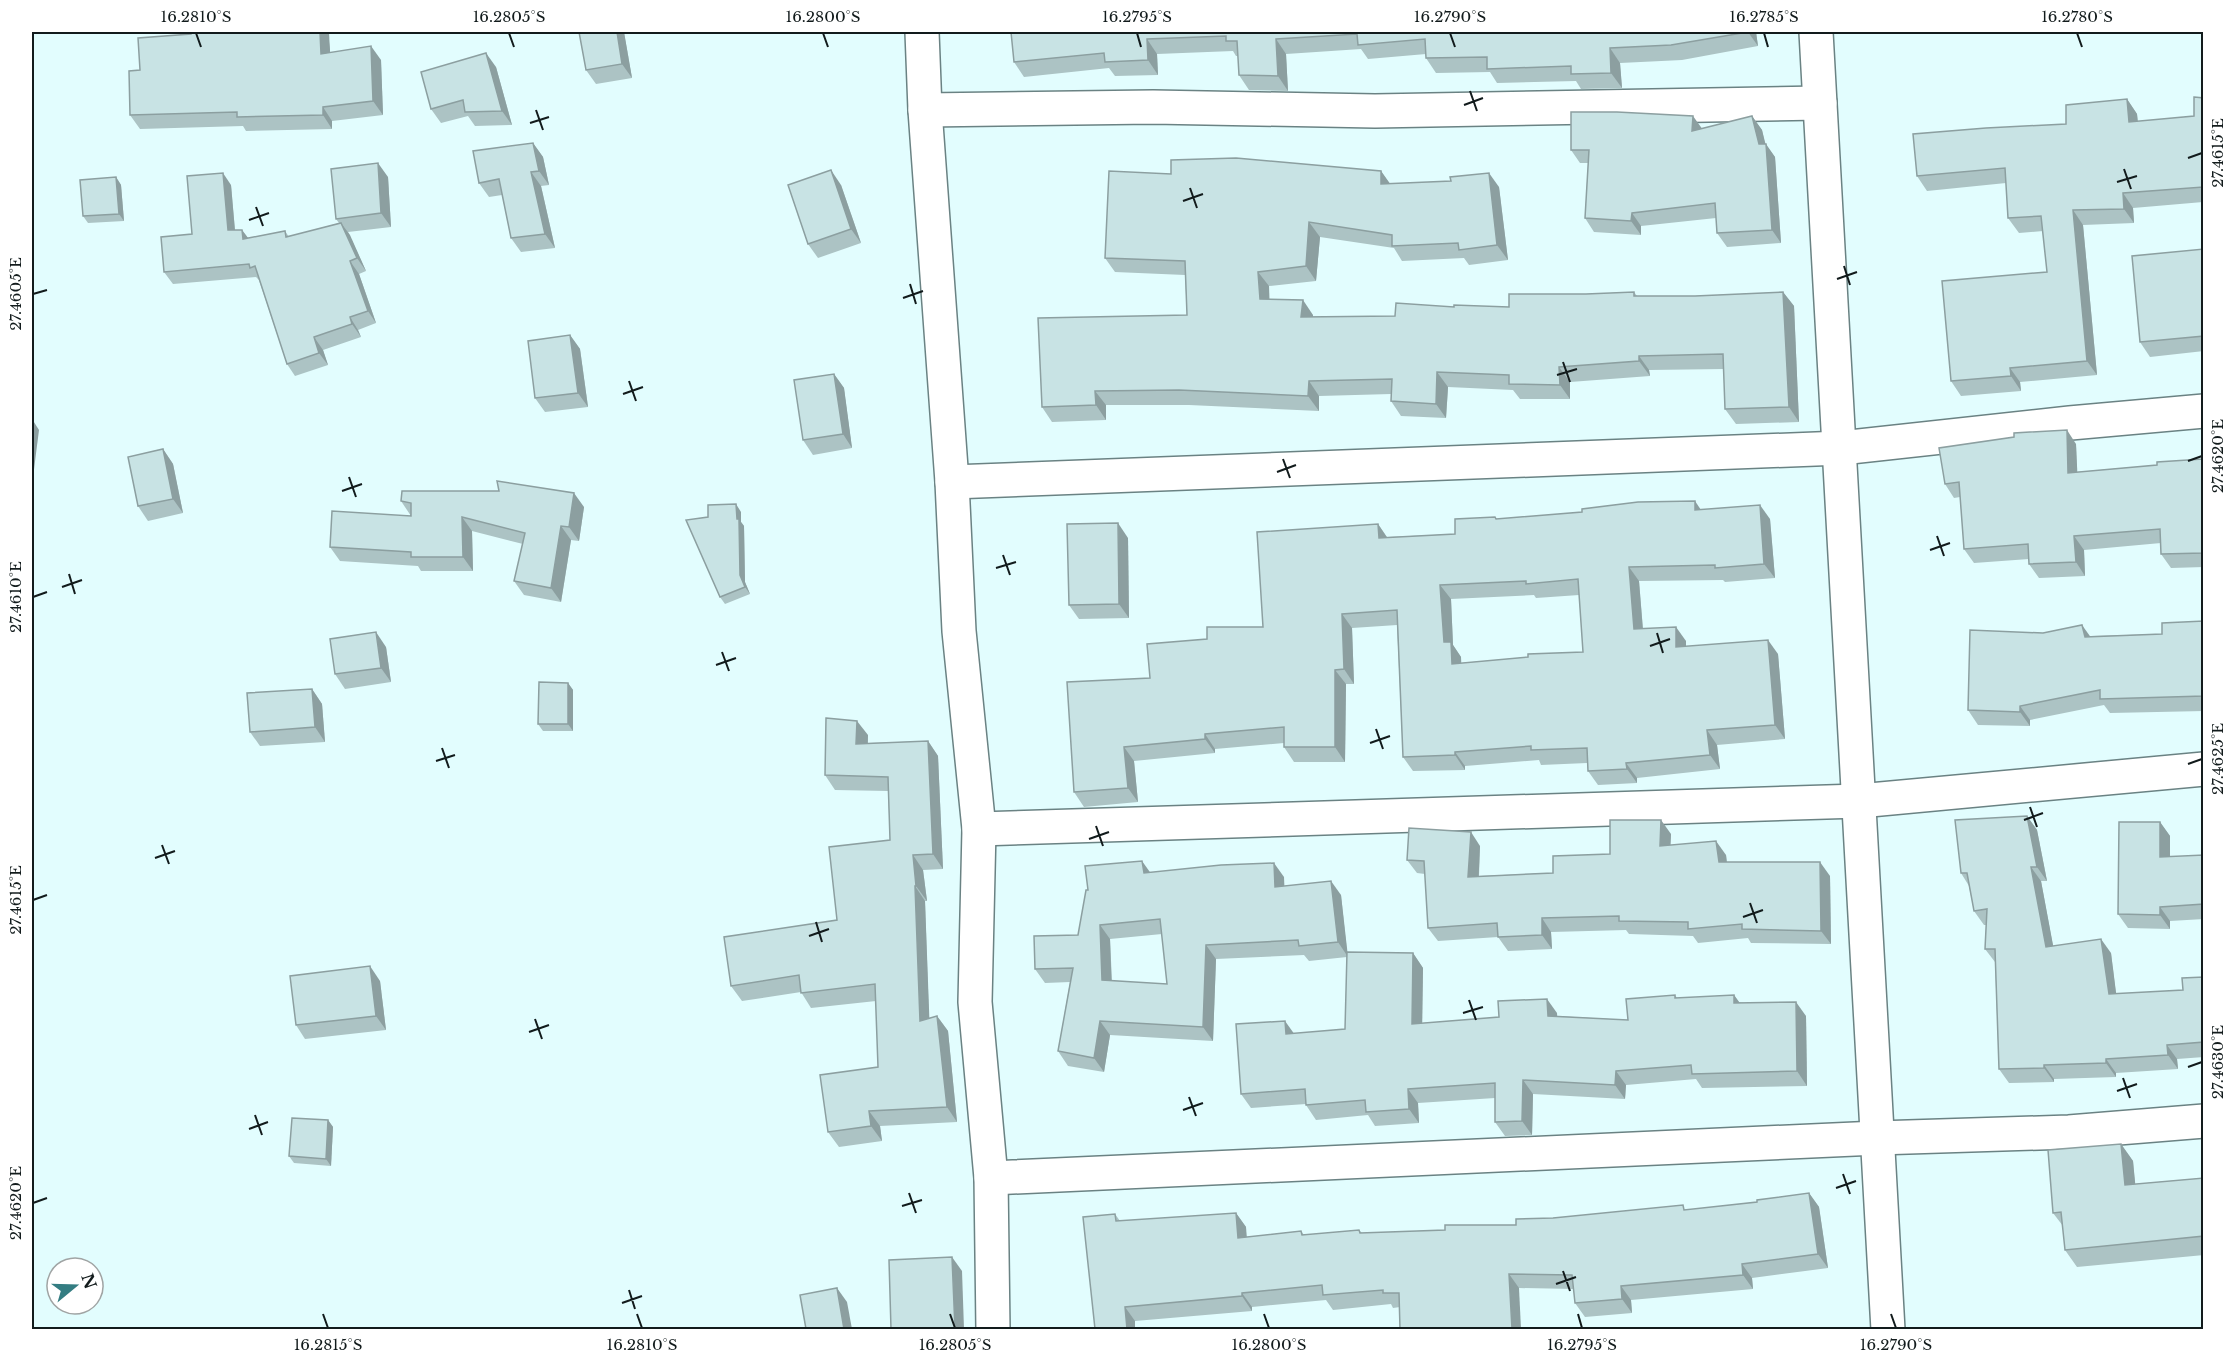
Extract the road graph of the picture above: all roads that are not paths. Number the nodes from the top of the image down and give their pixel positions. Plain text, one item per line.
1 (922, 32) edge
2 (1816, 32) edge
3 (1820, 103) junction
4 (925, 110) junction
5 (2204, 411) edge
6 (1840, 448) junction
7 (952, 482) junction
8 (2204, 769) edge
9 (1859, 801) junction
10 (979, 829) junction
11 (2204, 1121) edge
12 (1877, 1138) junction
13 (991, 1178) junction
14 (993, 1329) edge
15 (1888, 1329) edge

1 - 4 street
2 - 3 street
3 - 4 street
3 - 6 street
4 - 7 street
5 - 6 street
6 - 7 street
6 - 9 street
7 - 10 street
8 - 9 street
9 - 10 street
9 - 12 street
10 - 13 street
11 - 12 street
12 - 13 street
12 - 15 street
13 - 14 street

